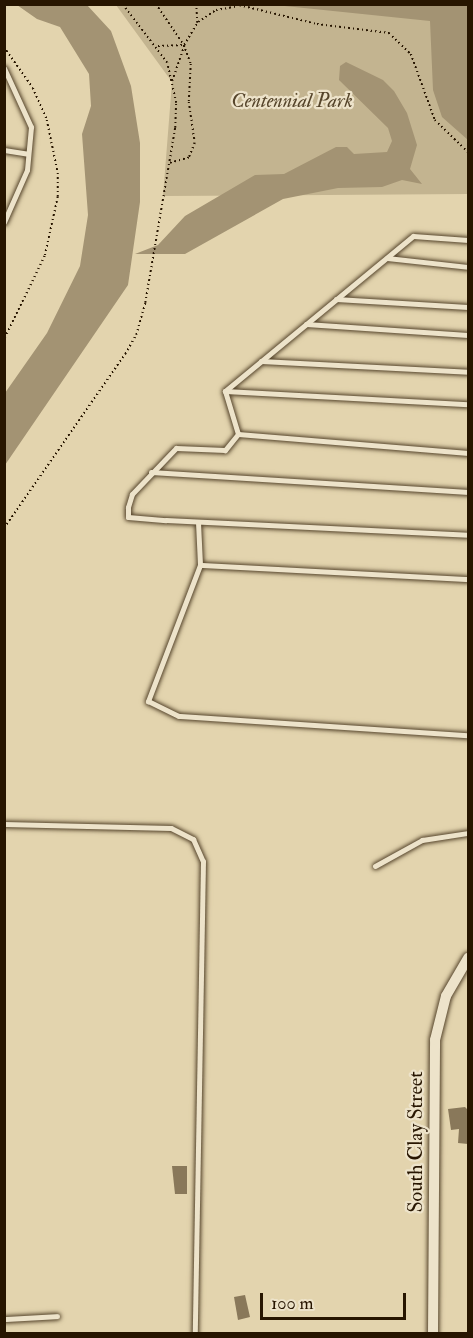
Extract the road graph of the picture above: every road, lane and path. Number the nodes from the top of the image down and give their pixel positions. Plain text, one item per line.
1 (122, 4) edge
2 (156, 4) edge
3 (196, 4) edge
4 (235, 4) edge
5 (242, 6) junction
6 (197, 23) junction
7 (184, 45) junction
8 (157, 46) junction
9 (4, 47) edge
10 (4, 68) edge
11 (172, 82) junction
12 (4, 150) edge
13 (468, 152) edge
14 (28, 154) junction
15 (169, 163) junction
16 (4, 222) edge
17 (468, 240) edge
18 (386, 258) junction
19 (468, 267) edge
20 (336, 299) junction
21 (468, 307) edge
22 (306, 324) junction
23 (468, 335) edge
24 (4, 339) edge
25 (261, 361) junction
26 (468, 372) edge
27 (225, 391) junction
28 (468, 404) edge
29 (238, 435) junction
30 (468, 453) edge
31 (151, 472) junction
32 (468, 492) edge
33 (198, 522) junction
34 (4, 528) edge
35 (468, 535) edge
36 (200, 565) junction
37 (468, 579) edge
38 (468, 735) edge
39 (4, 824) edge
40 (468, 833) edge
41 (375, 866) dead end
42 (468, 958) edge
43 (57, 1316) dead end
44 (4, 1319) edge
45 (195, 1334) edge
46 (433, 1334) edge

1 - 8 path
2 - 7 path
3 - 6 path
4 - 5 path
5 - 6 path
5 - 13 path
6 - 7 path
7 - 8 path
7 - 11 path
7 - 15 path
8 - 11 path
9 - 24 path
10 - 14 lane
11 - 15 path
12 - 14 lane
14 - 16 lane
15 - 34 path
17 - 18 lane
18 - 19 lane
18 - 20 lane
20 - 21 lane
20 - 22 lane
22 - 23 lane
22 - 25 lane
25 - 26 lane
25 - 27 lane
27 - 28 lane
27 - 29 lane
29 - 30 lane
29 - 31 lane
31 - 32 lane
31 - 33 lane
33 - 35 lane
33 - 36 lane
36 - 37 lane
36 - 38 lane
39 - 45 lane
40 - 41 lane
42 - 46 street, South Clay Street
43 - 44 lane

